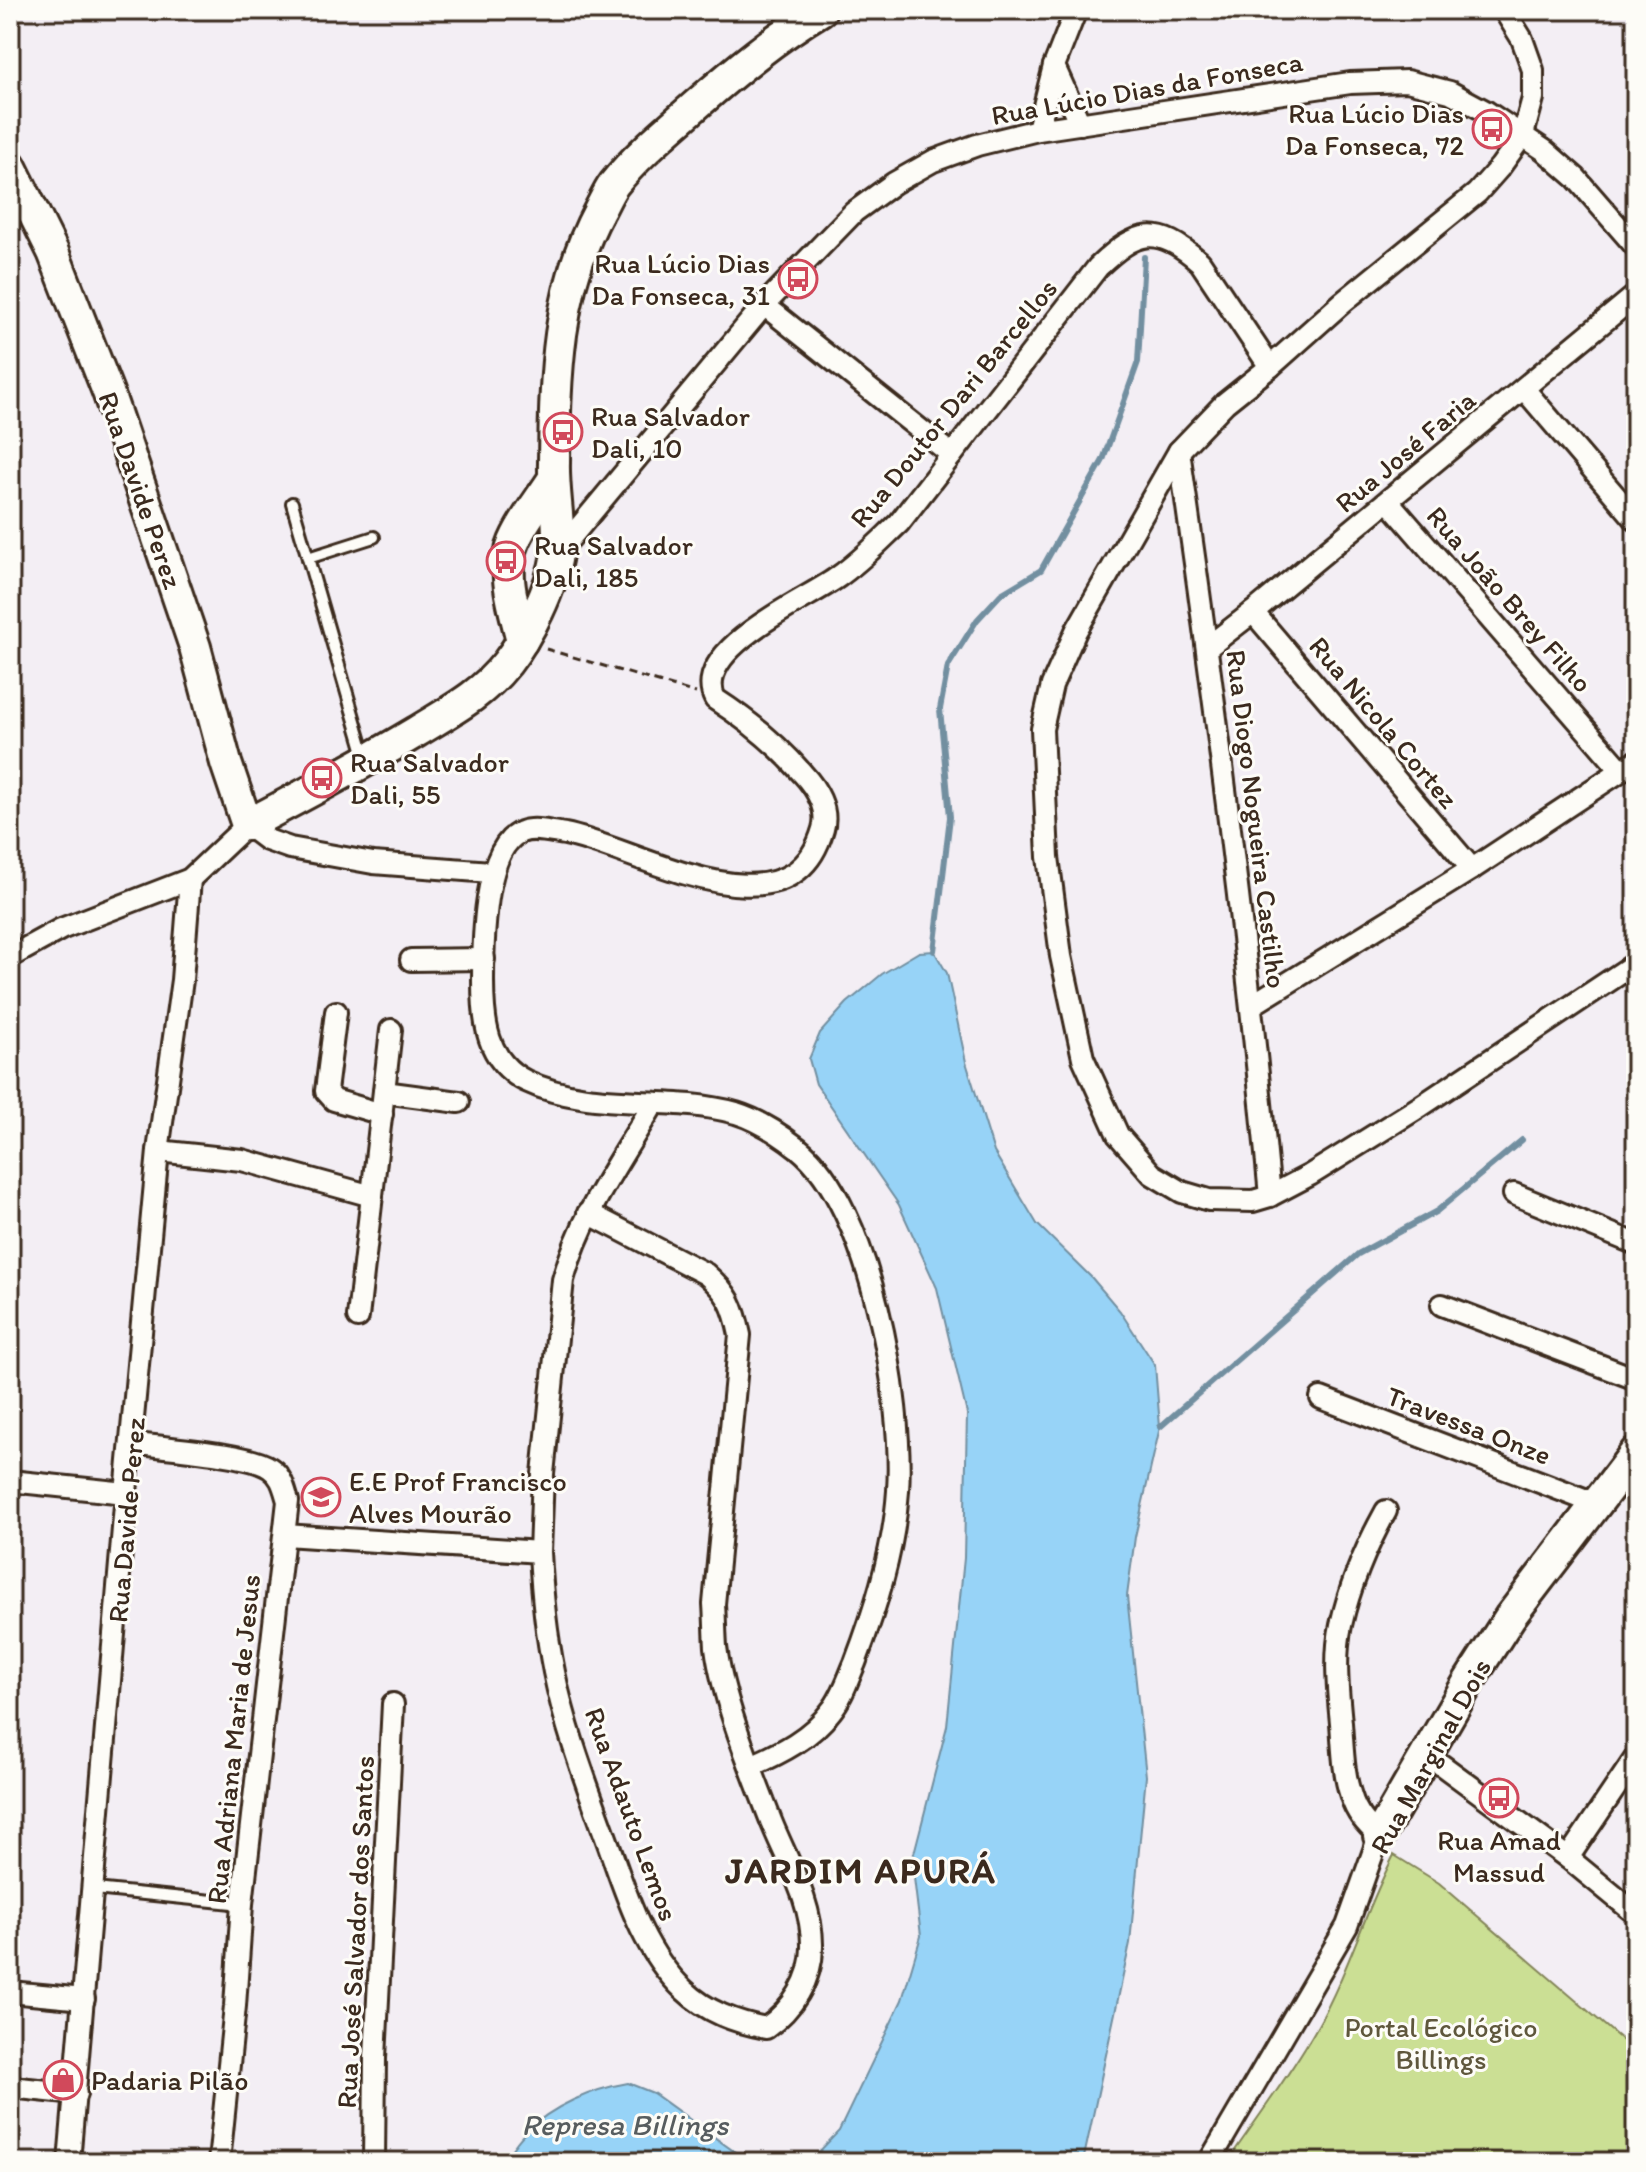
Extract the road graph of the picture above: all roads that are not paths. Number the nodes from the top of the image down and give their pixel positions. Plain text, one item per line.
1 (821, 10) edge
2 (1076, 10) edge
3 (1504, 10) edge
4 (1054, 66) junction
5 (1080, 124) junction
6 (1038, 130) junction
7 (1523, 135) junction
8 (10, 165) edge
9 (1636, 247) edge
10 (1636, 295) edge
11 (764, 305) junction
12 (1270, 367) junction
13 (1524, 389) junction
14 (1179, 451) junction
15 (952, 455) junction
16 (554, 478) junction
17 (1388, 501) junction
18 (292, 503) dead end
19 (1636, 520) edge
20 (522, 527) junction
21 (374, 537) dead end
22 (308, 558) junction
23 (554, 558) junction
24 (509, 577) junction
25 (1253, 612) junction
26 (522, 641) junction
27 (1208, 647) junction
28 (367, 762) junction
29 (1628, 766) edge
30 (247, 825) junction
31 (1472, 869) junction
32 (491, 872) junction
33 (190, 879) junction
34 (10, 957) edge
35 (484, 959) junction
36 (411, 960) dead end
37 (1636, 963) edge
38 (1252, 1005) junction
39 (336, 1012) dead end
40 (391, 1030) dead end
41 (384, 1092) junction
42 (459, 1102) dead end
43 (654, 1103) junction
44 (382, 1114) junction
45 (158, 1151) junction
46 (1514, 1194) dead end
47 (372, 1196) junction
48 (1270, 1196) junction
49 (588, 1213) junction
50 (1636, 1244) edge
51 (1442, 1305) dead end
52 (358, 1317) dead end
53 (1636, 1379) edge
54 (1321, 1398) dead end
55 (132, 1443) junction
56 (1636, 1452) edge
57 (1626, 1480) edge
58 (10, 1481) edge
59 (126, 1493) junction
60 (1597, 1504) junction
61 (1386, 1511) dead end
62 (285, 1535) junction
63 (540, 1552) junction
64 (393, 1704) dead end
65 (1428, 1755) junction
66 (1636, 1757) edge
67 (751, 1766) junction
68 (1379, 1836) junction
69 (1568, 1858) junction
70 (95, 1889) junction
71 (242, 1904) junction
72 (1636, 1914) edge
73 (10, 1992) edge
74 (84, 1999) junction
75 (10, 2087) edge
76 (76, 2094) junction
77 (69, 2162) edge
78 (219, 2162) edge
79 (374, 2162) edge
80 (1209, 2162) edge

1 - 16 street
2 - 4 street
3 - 7 street
4 - 5 street
4 - 6 street
5 - 6 street, Rua Lúcio Dias da Fonseca
5 - 7 street, Rua Lúcio Dias da Fonseca
6 - 11 street, Rua Lúcio Dias da Fonseca
7 - 9 street, Rua Lúcio Dias da Fonseca
7 - 12 street
8 - 30 street, Rua Davide Perez
10 - 13 street, Rua José Faria
11 - 15 street
11 - 23 street, Rua Lúcio Dias da Fonseca
12 - 14 street
12 - 15 street, Rua Doutor Dari Barcellos
13 - 17 street, Rua José Faria
13 - 19 street
14 - 27 street, Rua Diogo Nogueira Castilho
14 - 48 street
15 - 32 street, Rua Doutor Dari Barcellos
16 - 20 street
16 - 23 street
17 - 25 street, Rua José Faria
17 - 29 street, Rua João Brey Filho
18 - 22 lane
20 - 23 street
20 - 24 street
21 - 22 lane
22 - 28 lane
23 - 24 street
23 - 26 street
24 - 26 street
25 - 27 street, Rua José Faria
25 - 31 street, Rua Nicola Cortez
26 - 28 street
27 - 38 street, Rua Diogo Nogueira Castilho
28 - 30 street
29 - 31 street
30 - 32 street
30 - 33 street
31 - 38 street
32 - 35 street
33 - 34 street
33 - 45 street, Rua Davide Perez
35 - 36 street
35 - 43 street
37 - 48 street
38 - 48 street, Rua Diogo Nogueira Castilho
39 - 44 street
40 - 41 street
41 - 42 street
41 - 44 street
43 - 49 street
43 - 67 street
44 - 47 street
45 - 47 street
45 - 55 street, Rua Davide Perez
46 - 50 street
47 - 52 street
49 - 63 street
49 - 67 street, Rua Adauto Lemos
51 - 53 street
54 - 60 street, Travessa Onze
55 - 59 street, Rua Davide Perez
55 - 62 street, Rua Adriana Maria de Jesus
56 - 57 street, Rua Marginal Dois
57 - 60 street, Rua Marginal Dois
58 - 59 street
59 - 70 street, Rua Davide Perez
60 - 65 street, Rua Marginal Dois
61 - 68 street
62 - 63 street
62 - 71 street, Rua Adriana Maria de Jesus
63 - 67 street, Rua Adauto Lemos
64 - 79 street, Rua José Salvador dos Santos
65 - 68 street, Rua Marginal Dois
65 - 69 street
66 - 69 street
68 - 80 street, Rua Marginal Dois
69 - 72 street
70 - 71 lane
70 - 74 street, Rua Davide Perez
71 - 78 street, Rua Adriana Maria de Jesus
73 - 74 street
74 - 76 street, Rua Davide Perez
75 - 76 street
76 - 77 street, Rua Davide Perez

